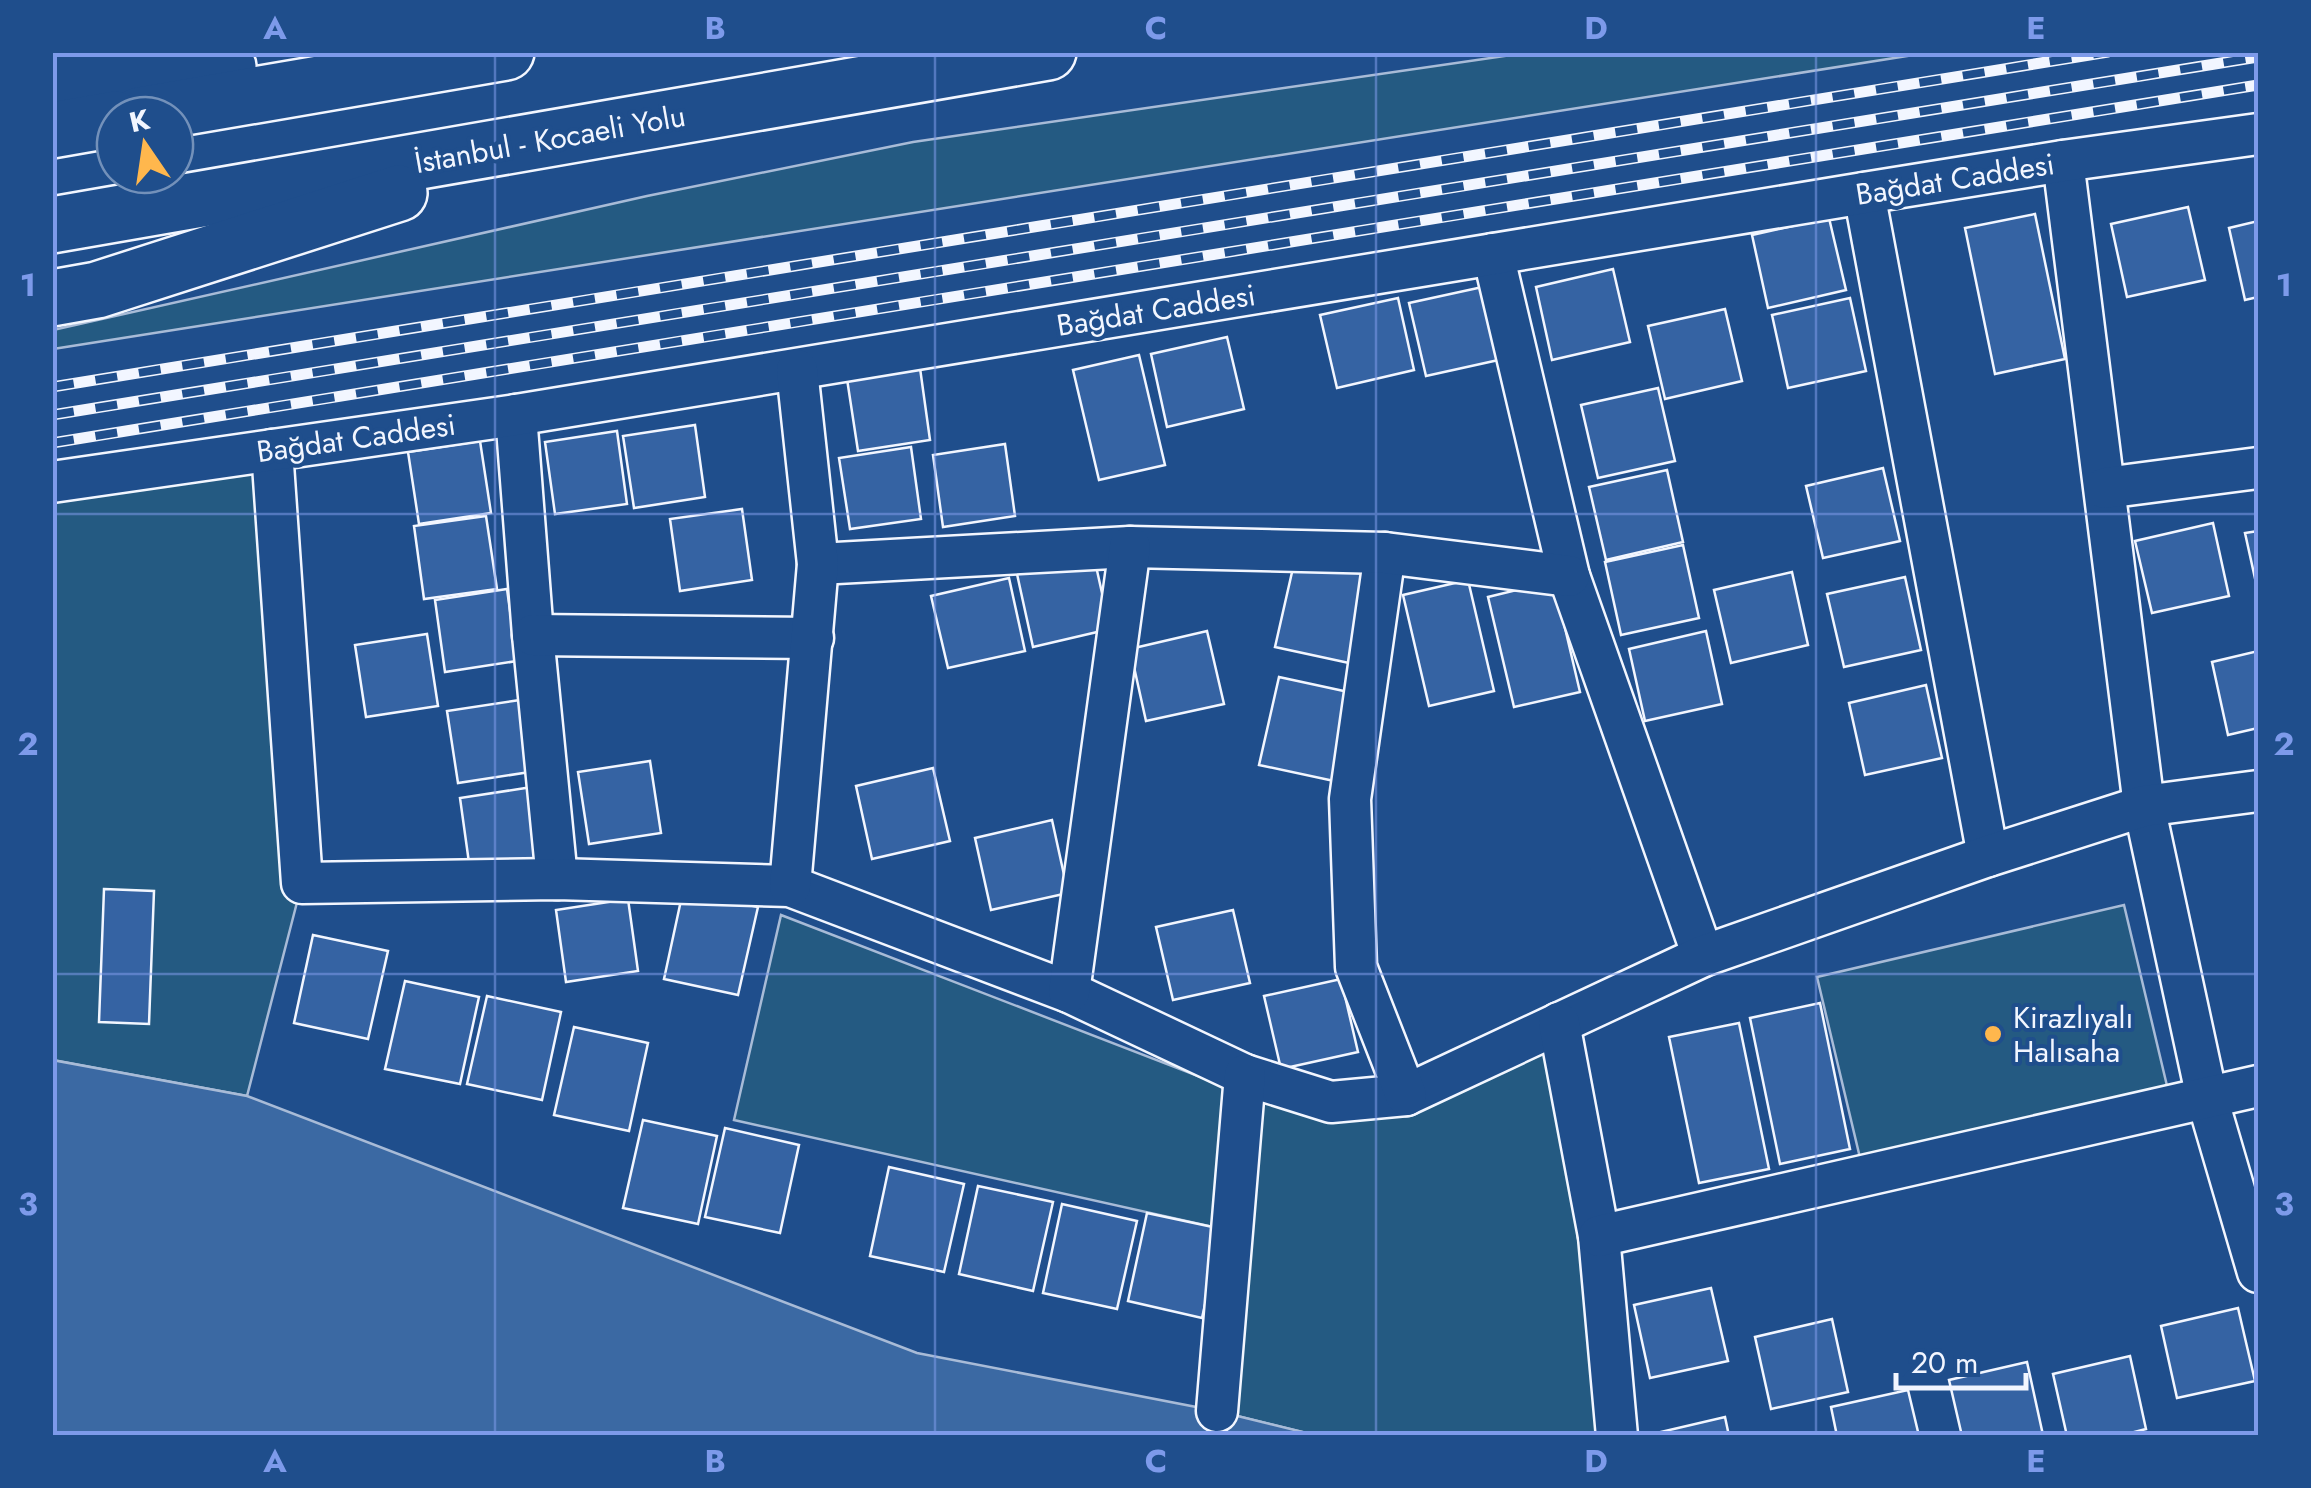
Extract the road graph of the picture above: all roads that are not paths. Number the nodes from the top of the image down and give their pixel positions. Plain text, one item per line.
1 (415, 52) edge
2 (506, 52) edge
3 (1048, 52) edge
4 (52, 82) edge
5 (195, 105) edge
6 (95, 122) edge
7 (52, 130) edge
8 (592, 131) junction
9 (2258, 134) edge
10 (2064, 161) junction
11 (1864, 193) junction
12 (52, 225) edge
13 (1493, 254) junction
14 (52, 298) edge
15 (796, 370) junction
16 (516, 415) junction
17 (272, 450) junction
18 (2258, 468) edge
19 (52, 482) edge
20 (2105, 488) junction
21 (1130, 547) junction
22 (1385, 552) junction
23 (818, 564) junction
24 (1569, 576) junction
25 (532, 635) junction
26 (813, 638) junction
27 (2258, 790) edge
28 (2144, 806) junction
29 (1988, 856) junction
30 (558, 879) junction
31 (790, 886) junction
32 (1703, 956) junction
33 (1069, 992) junction
34 (1559, 1023) junction
35 (1245, 1075) junction
36 (2258, 1086) edge
37 (1406, 1095) junction
38 (2207, 1098) junction
39 (1600, 1236) junction
40 (2258, 1272) edge
41 (1217, 1410) dead end
42 (1618, 1436) edge

1 - 4 highway
2 - 5 highway
3 - 8 highway, İstanbul - Kocaeli Yolu
6 - 7 highway
8 - 12 highway, İstanbul - Kocaeli Yolu
8 - 14 highway
9 - 10 street, Bağdat Caddesi
10 - 11 street, Bağdat Caddesi
10 - 20 street
11 - 13 street, Bağdat Caddesi
11 - 29 street
13 - 15 street, Bağdat Caddesi
13 - 24 street
15 - 16 street, Bağdat Caddesi
15 - 23 street
16 - 17 street, Bağdat Caddesi
16 - 25 street
17 - 19 street, Bağdat Caddesi
17 - 30 street
18 - 20 street
20 - 28 street
21 - 22 street
21 - 23 street
21 - 33 street
22 - 24 street
22 - 37 street
23 - 26 street
24 - 32 street
25 - 26 street
25 - 30 street
26 - 31 street
27 - 28 street
28 - 29 street
28 - 38 street
29 - 32 street
30 - 31 street
31 - 33 street
32 - 34 street
33 - 35 street
34 - 37 street
34 - 39 street
35 - 37 street
35 - 41 street
36 - 38 street
38 - 39 street
38 - 40 street
39 - 42 street

